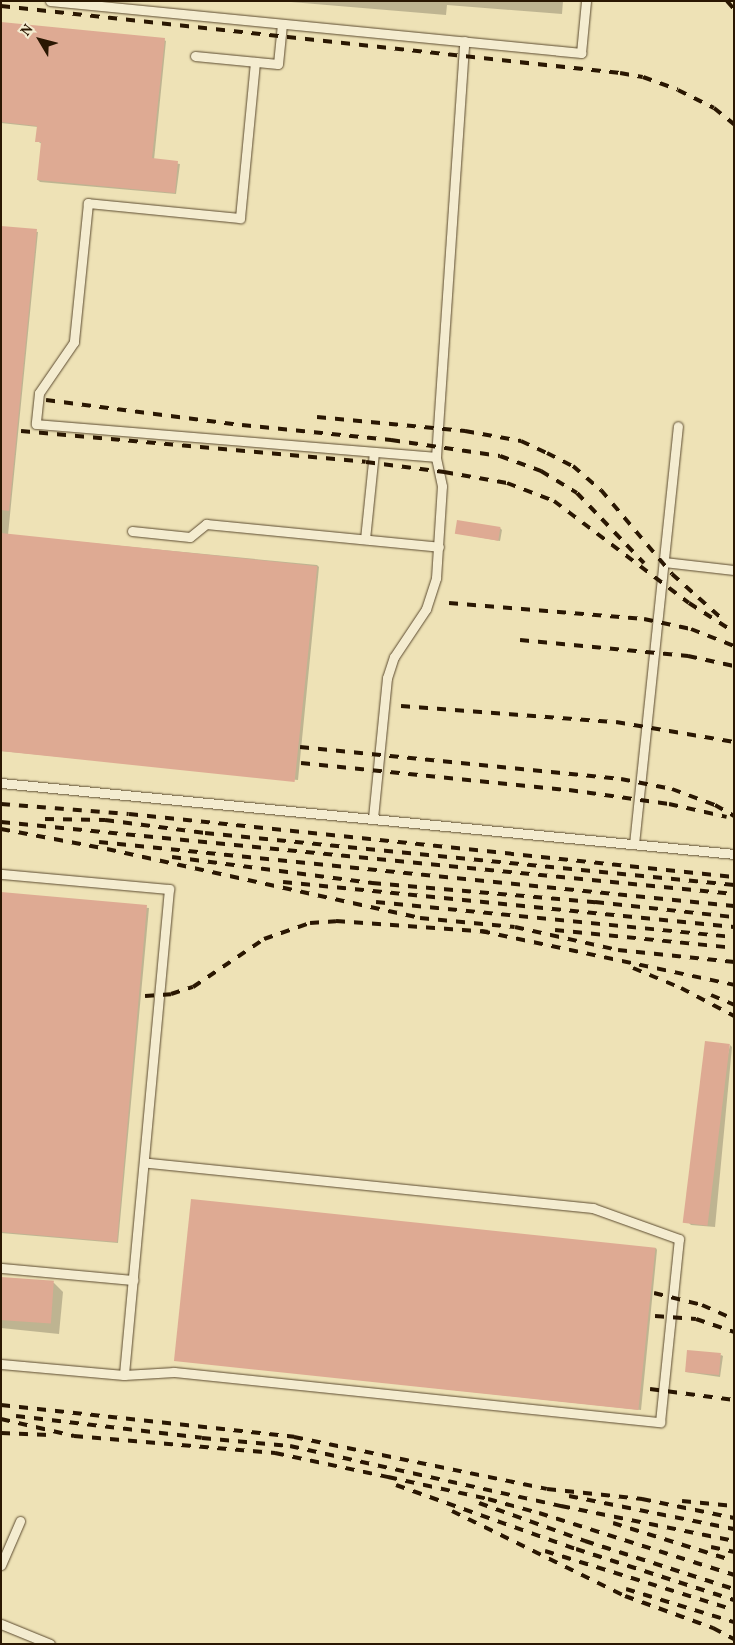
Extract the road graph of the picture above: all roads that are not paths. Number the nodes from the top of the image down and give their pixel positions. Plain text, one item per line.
1 (50, 1) edge
2 (586, 1) edge
3 (282, 24) junction
4 (464, 42) junction
5 (195, 56) dead end
6 (255, 62) junction
7 (678, 426) dead end
8 (374, 452) junction
9 (436, 457) junction
10 (132, 531) dead end
11 (365, 539) junction
12 (439, 547) junction
13 (664, 562) junction
14 (734, 570) edge
15 (1, 783) edge
16 (374, 818) junction
17 (634, 844) junction
18 (734, 854) edge
19 (1, 874) edge
20 (144, 1162) junction
21 (1, 1268) edge
22 (133, 1280) junction
23 (1, 1364) edge
24 (124, 1375) junction
25 (20, 1521) dead end
26 (1, 1566) edge
27 (1, 1624) edge
28 (50, 1644) edge

1 - 3 lane
2 - 4 lane
3 - 4 lane
3 - 6 lane
4 - 9 lane
5 - 6 lane
6 - 8 lane
7 - 13 lane
8 - 9 lane
8 - 11 lane
9 - 12 lane
10 - 11 lane
11 - 12 lane
12 - 16 lane
13 - 14 lane
13 - 17 lane
15 - 16 lane
16 - 17 lane
17 - 18 lane
19 - 20 lane
20 - 22 lane
20 - 24 lane
21 - 22 lane
22 - 24 lane
23 - 24 lane
25 - 26 lane
27 - 28 lane

